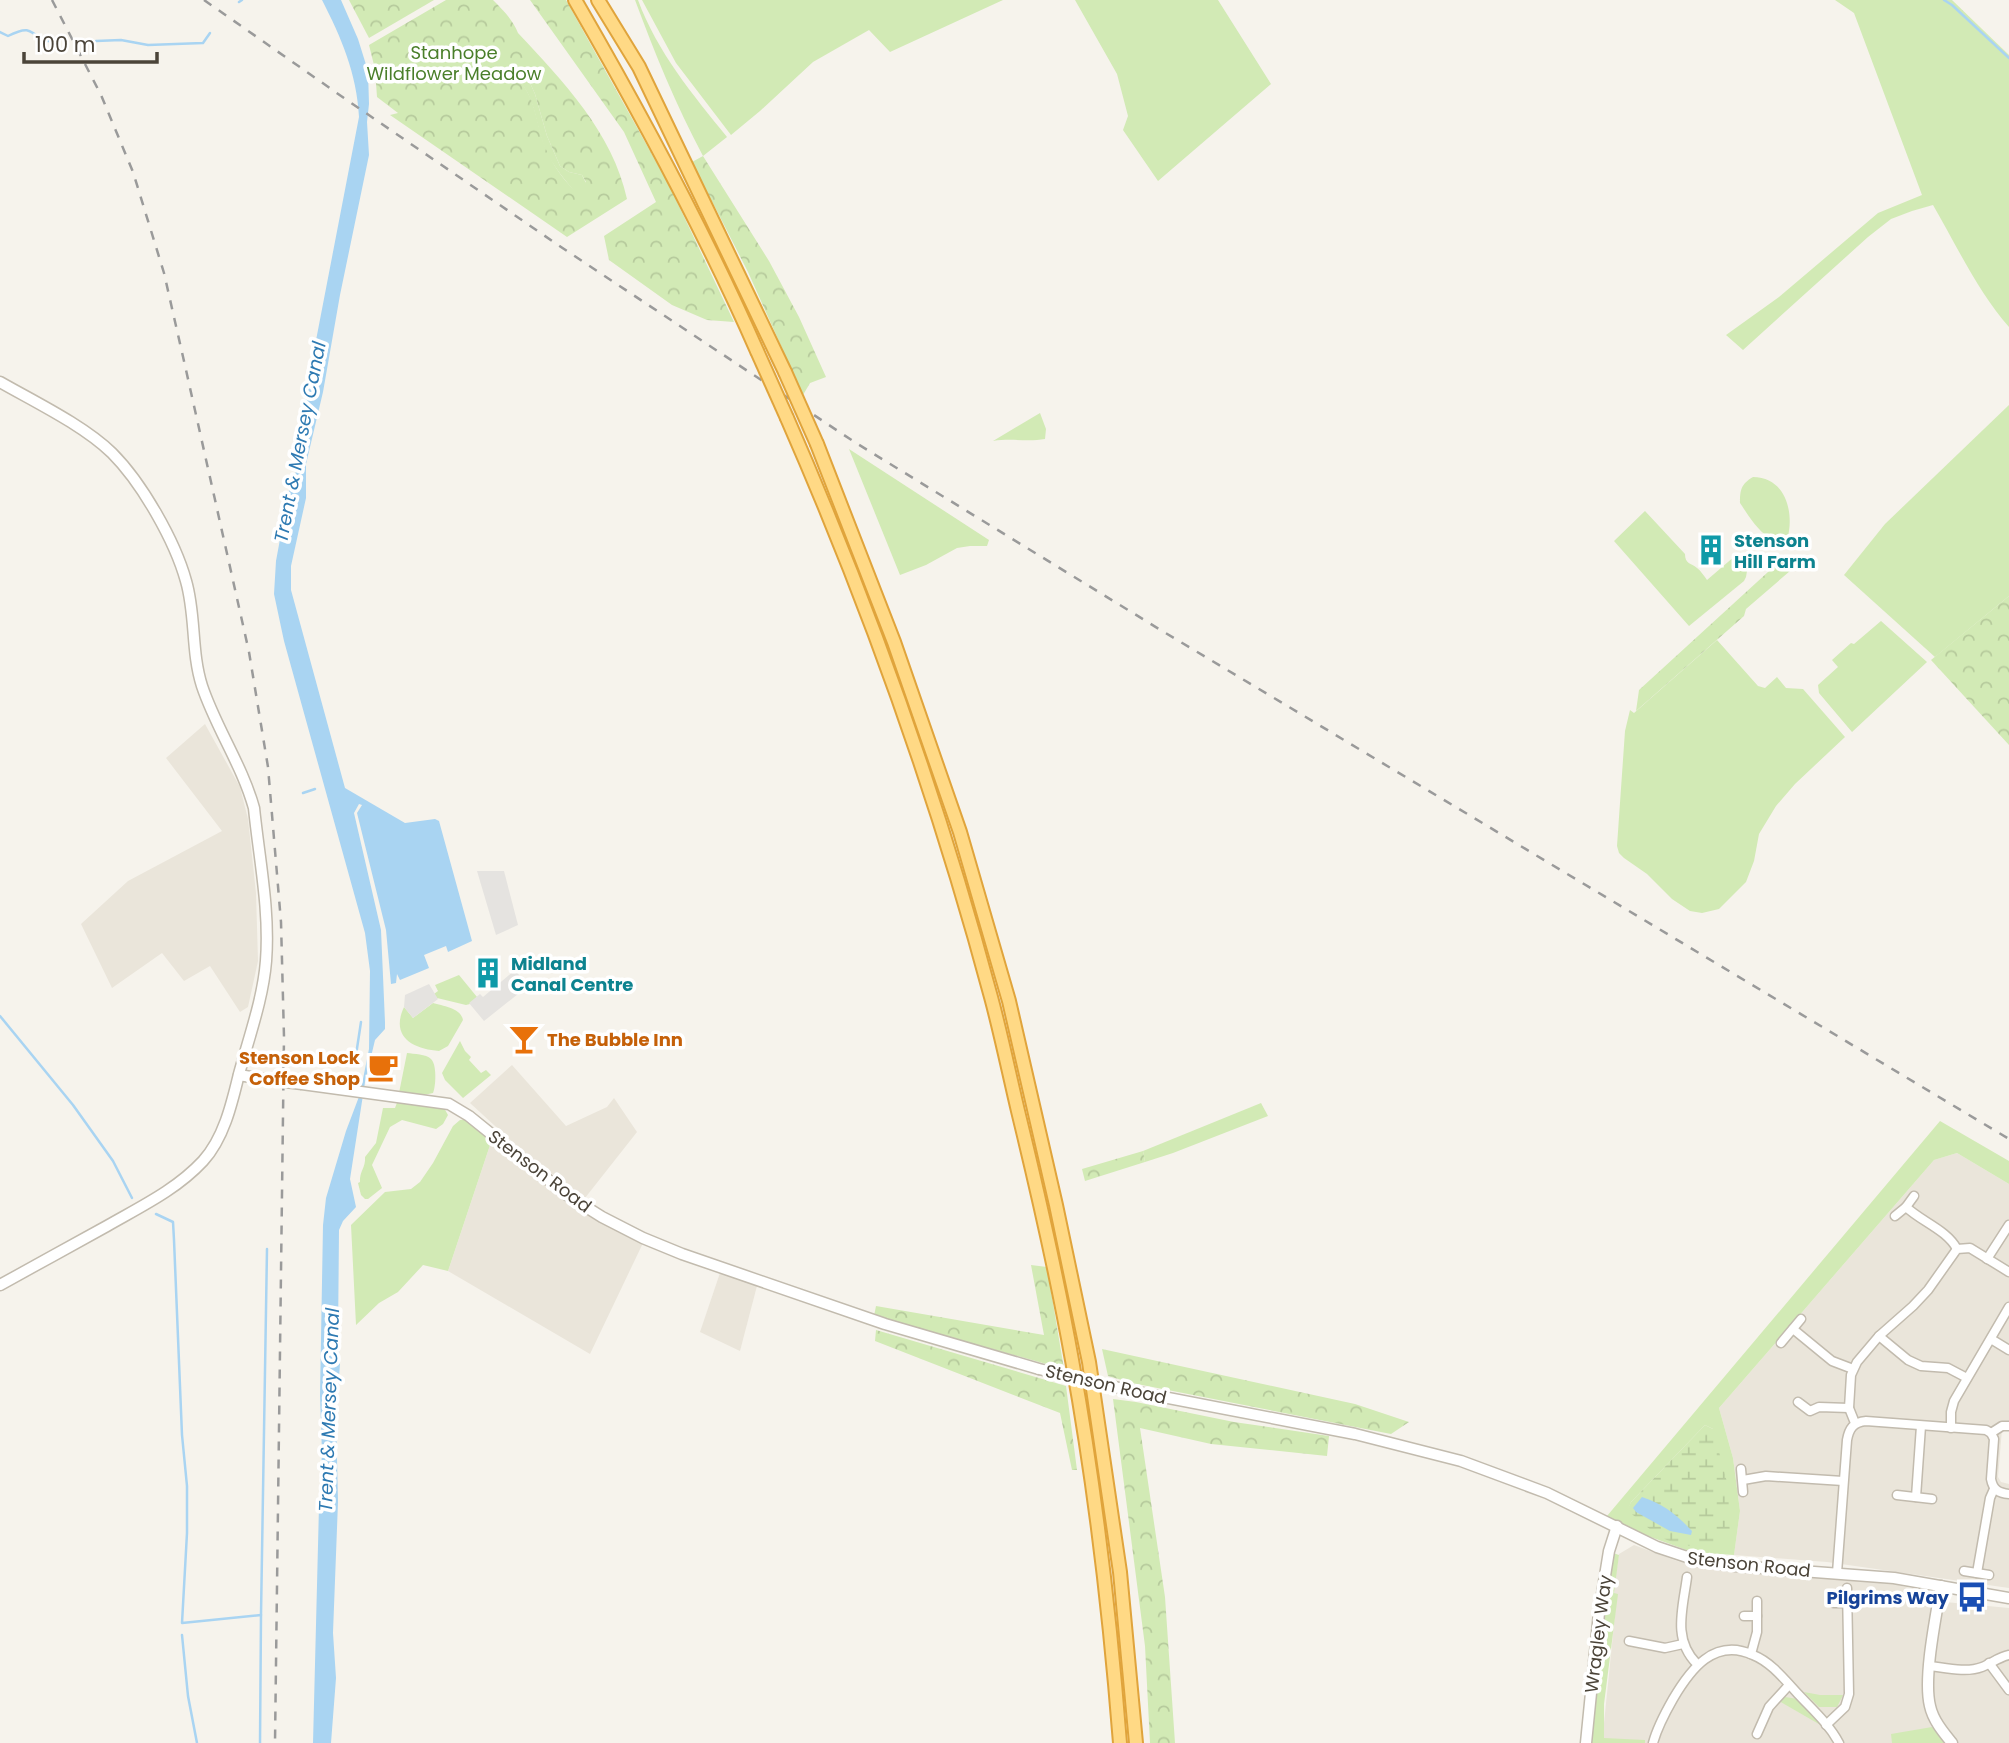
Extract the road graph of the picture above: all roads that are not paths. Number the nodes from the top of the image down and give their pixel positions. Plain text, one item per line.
1 (575, 0) edge
2 (598, 0) edge
3 (0, 382) edge
4 (239, 1075) junction
5 (1914, 1196) dead end
6 (1906, 1207) junction
7 (1895, 1216) dead end
8 (2009, 1225) edge
9 (1957, 1249) junction
10 (1987, 1259) junction
11 (2009, 1272) edge
12 (0, 1285) edge
13 (2009, 1307) edge
14 (1801, 1319) dead end
15 (1793, 1329) junction
16 (1879, 1336) junction
17 (1991, 1339) junction
18 (1781, 1343) dead end
19 (2009, 1350) edge
20 (1853, 1369) junction
21 (1967, 1378) junction
22 (1798, 1402) dead end
23 (1849, 1408) junction
24 (1855, 1423) junction
25 (1921, 1426) junction
26 (2009, 1426) edge
27 (1951, 1428) junction
28 (1991, 1433) junction
29 (1741, 1469) dead end
30 (1743, 1480) junction
31 (1843, 1481) junction
32 (1994, 1489) junction
33 (1743, 1492) dead end
34 (2009, 1494) edge
35 (1897, 1495) dead end
36 (1916, 1497) junction
37 (1932, 1499) dead end
38 (1617, 1526) junction
39 (1964, 1570) dead end
40 (1837, 1573) junction
41 (1977, 1573) junction
42 (1989, 1575) dead end
43 (1687, 1577) dead end
44 (1941, 1586) junction
45 (1847, 1588) dead end
46 (1685, 1594) junction
47 (1695, 1594) dead end
48 (2009, 1598) edge
49 (1757, 1601) dead end
50 (1834, 1603) dead end
51 (1847, 1603) junction
52 (1744, 1616) dead end
53 (1757, 1616) junction
54 (1629, 1641) dead end
55 (1683, 1644) junction
56 (1751, 1654) junction
57 (2009, 1655) edge
58 (1989, 1663) junction
59 (1698, 1664) junction
60 (1930, 1666) junction
61 (1789, 1685) junction
62 (2009, 1690) edge
63 (1826, 1725) junction
64 (1757, 1734) dead end
65 (1120, 1743) edge
66 (1136, 1743) edge
67 (1586, 1743) edge
68 (1653, 1743) edge
69 (1839, 1743) edge
70 (1952, 1743) edge

1 - 65 highway, bridge
2 - 66 highway, bridge
3 - 4 street
4 - 12 street
4 - 38 street, Stenson Road, bridge
5 - 6 street
6 - 7 street
6 - 9 street
8 - 10 street
9 - 10 street
9 - 16 street
10 - 11 street
13 - 17 street
14 - 15 street
15 - 18 street
15 - 20 street
16 - 20 street
16 - 21 street
17 - 19 street
17 - 21 street
20 - 23 street
21 - 27 street
22 - 23 street
23 - 24 street
24 - 25 street
24 - 31 street
25 - 27 street
25 - 36 street
26 - 28 street
27 - 28 street
28 - 32 street
29 - 30 street
30 - 31 street
30 - 33 street
31 - 40 street
32 - 34 street
32 - 41 street
35 - 36 street
36 - 37 street
38 - 40 street, Stenson Road
38 - 67 street, Wragley Way
39 - 41 street
40 - 44 street, Stenson Road
41 - 42 street
43 - 46 street
44 - 48 street, Stenson Road
44 - 60 street
45 - 51 street
46 - 47 street
46 - 55 street
49 - 53 street
50 - 51 street
51 - 63 street
52 - 53 street
53 - 56 street
54 - 55 street
55 - 59 street
56 - 59 street
56 - 61 street
57 - 58 street
58 - 60 street
58 - 62 street
59 - 68 street
60 - 70 street
61 - 63 street
61 - 64 street
63 - 69 street

